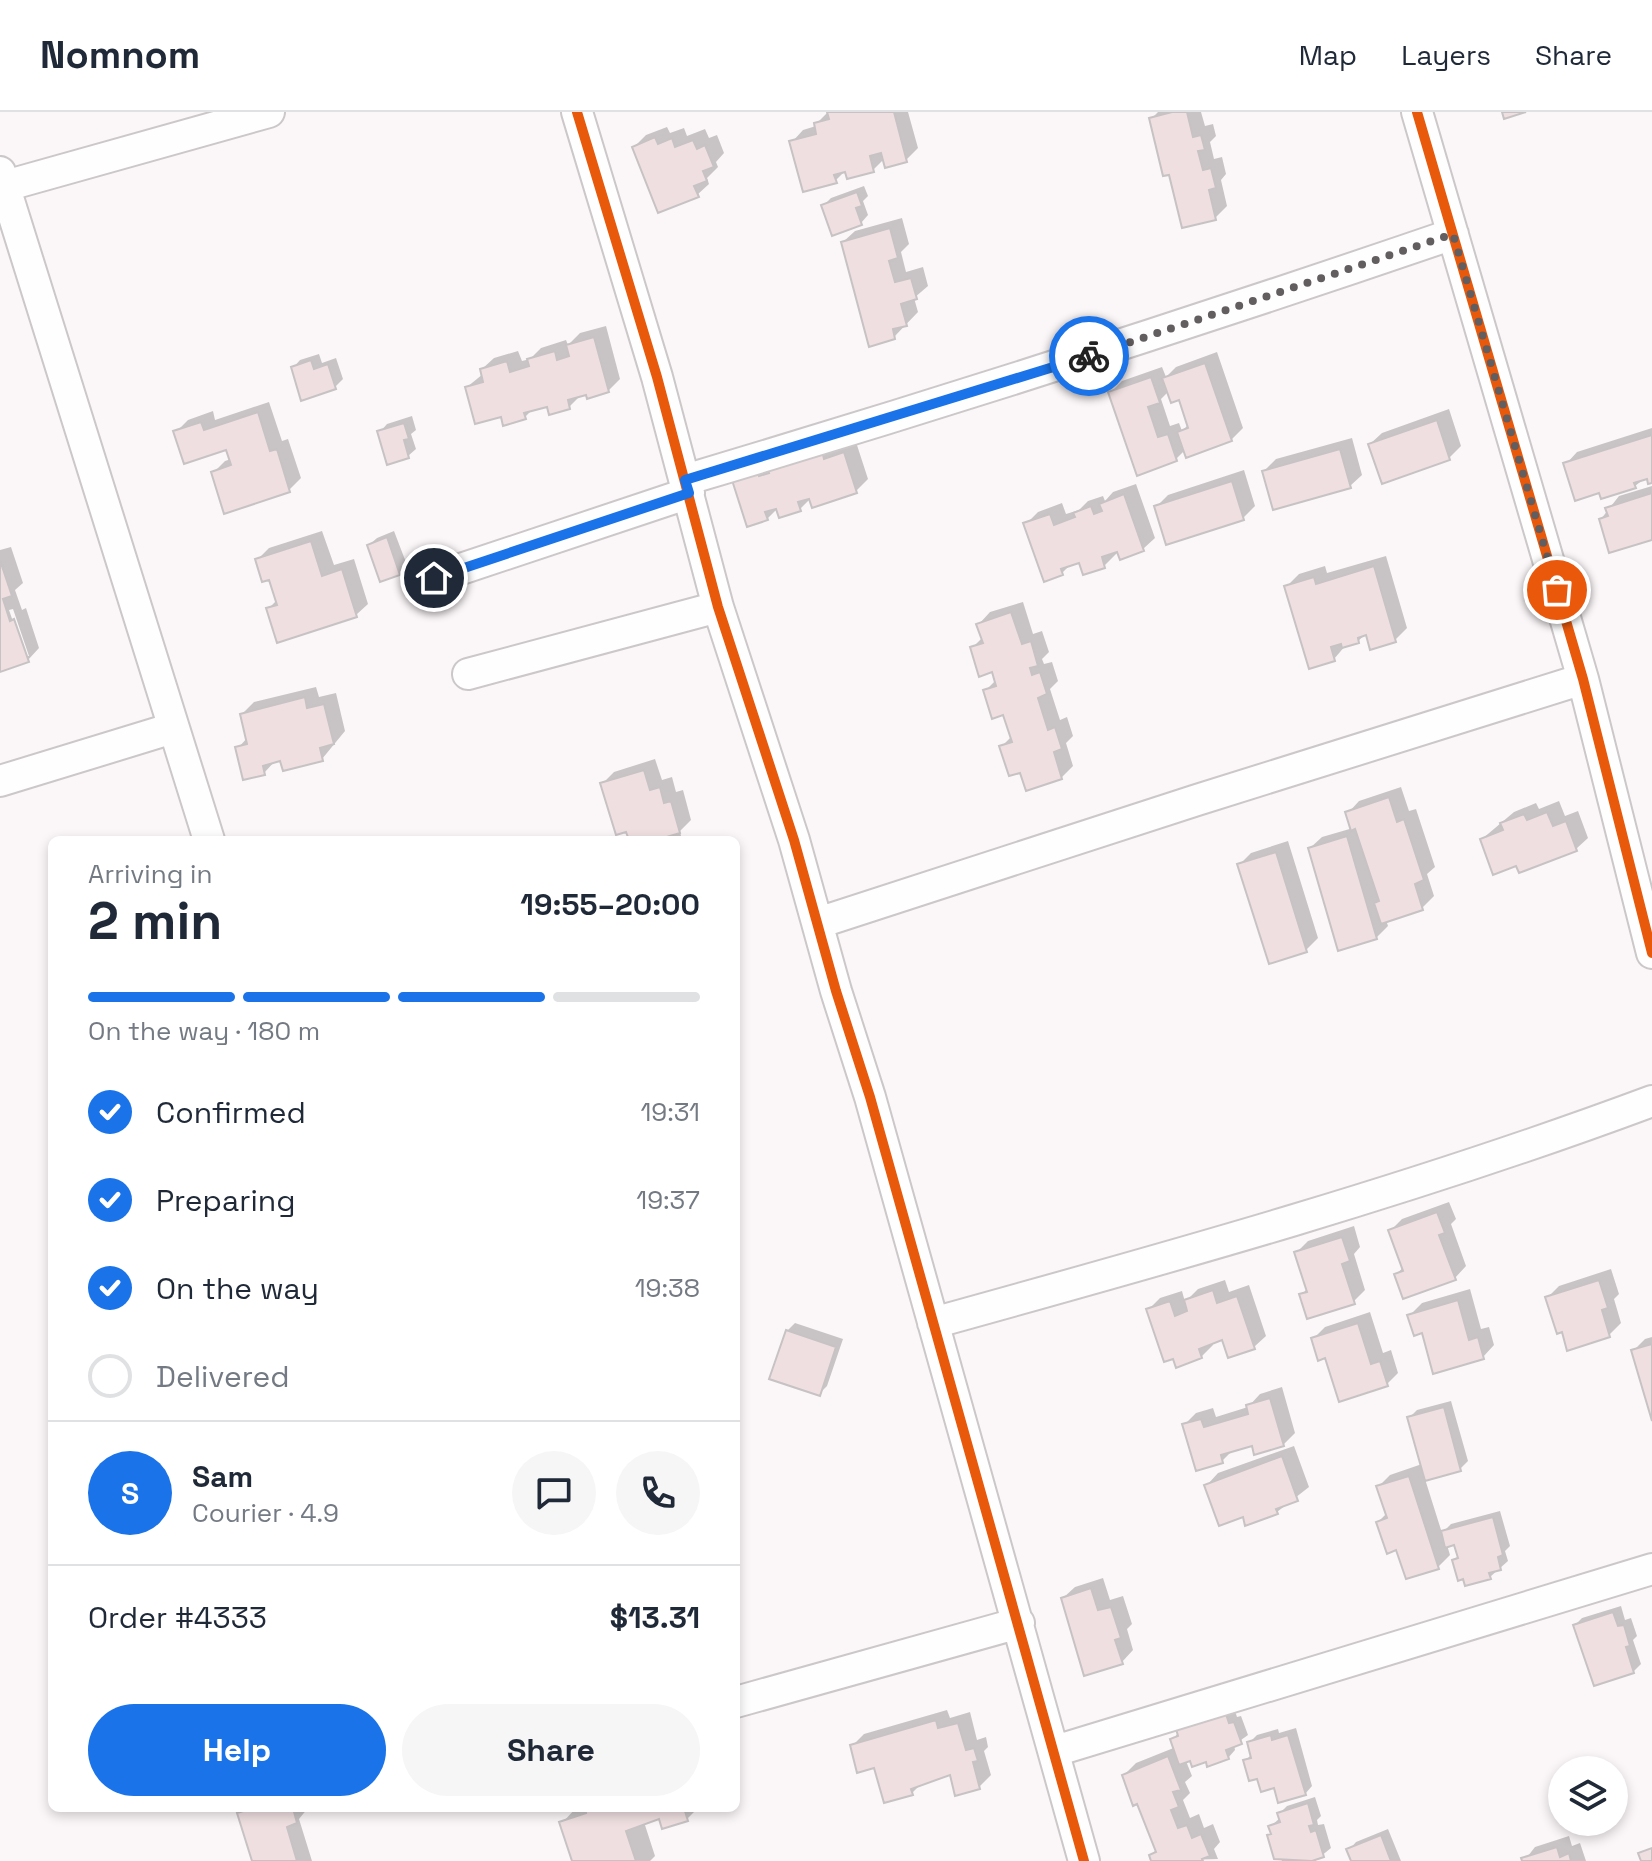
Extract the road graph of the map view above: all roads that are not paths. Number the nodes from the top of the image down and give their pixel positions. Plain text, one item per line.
1 (269, 112) edge
2 (577, 112) edge
3 (1417, 112) edge
4 (2, 179) edge
5 (8, 221) edge
6 (1453, 234) junction
7 (687, 486) junction
8 (434, 578) dead end
9 (718, 607) junction
10 (468, 674) dead end
11 (1583, 679) junction
12 (173, 728) junction
13 (0, 781) edge
14 (208, 836) edge
15 (818, 923) junction
16 (1652, 953) edge
17 (1652, 1101) edge
18 (933, 1323) junction
19 (1652, 1569) edge
20 (1019, 1623) junction
21 (740, 1701) edge
22 (1055, 1751) junction
23 (1084, 1861) edge

1 - 4 street
2 - 7 street
3 - 6 street
4 - 5 street
5 - 12 street
6 - 7 street
6 - 11 street
7 - 8 street
7 - 9 street
9 - 10 street
9 - 15 street
11 - 15 street
11 - 16 street
12 - 13 street
12 - 14 street
15 - 18 street
17 - 18 street
18 - 20 street
19 - 22 street
20 - 21 street
20 - 22 street
22 - 23 street

